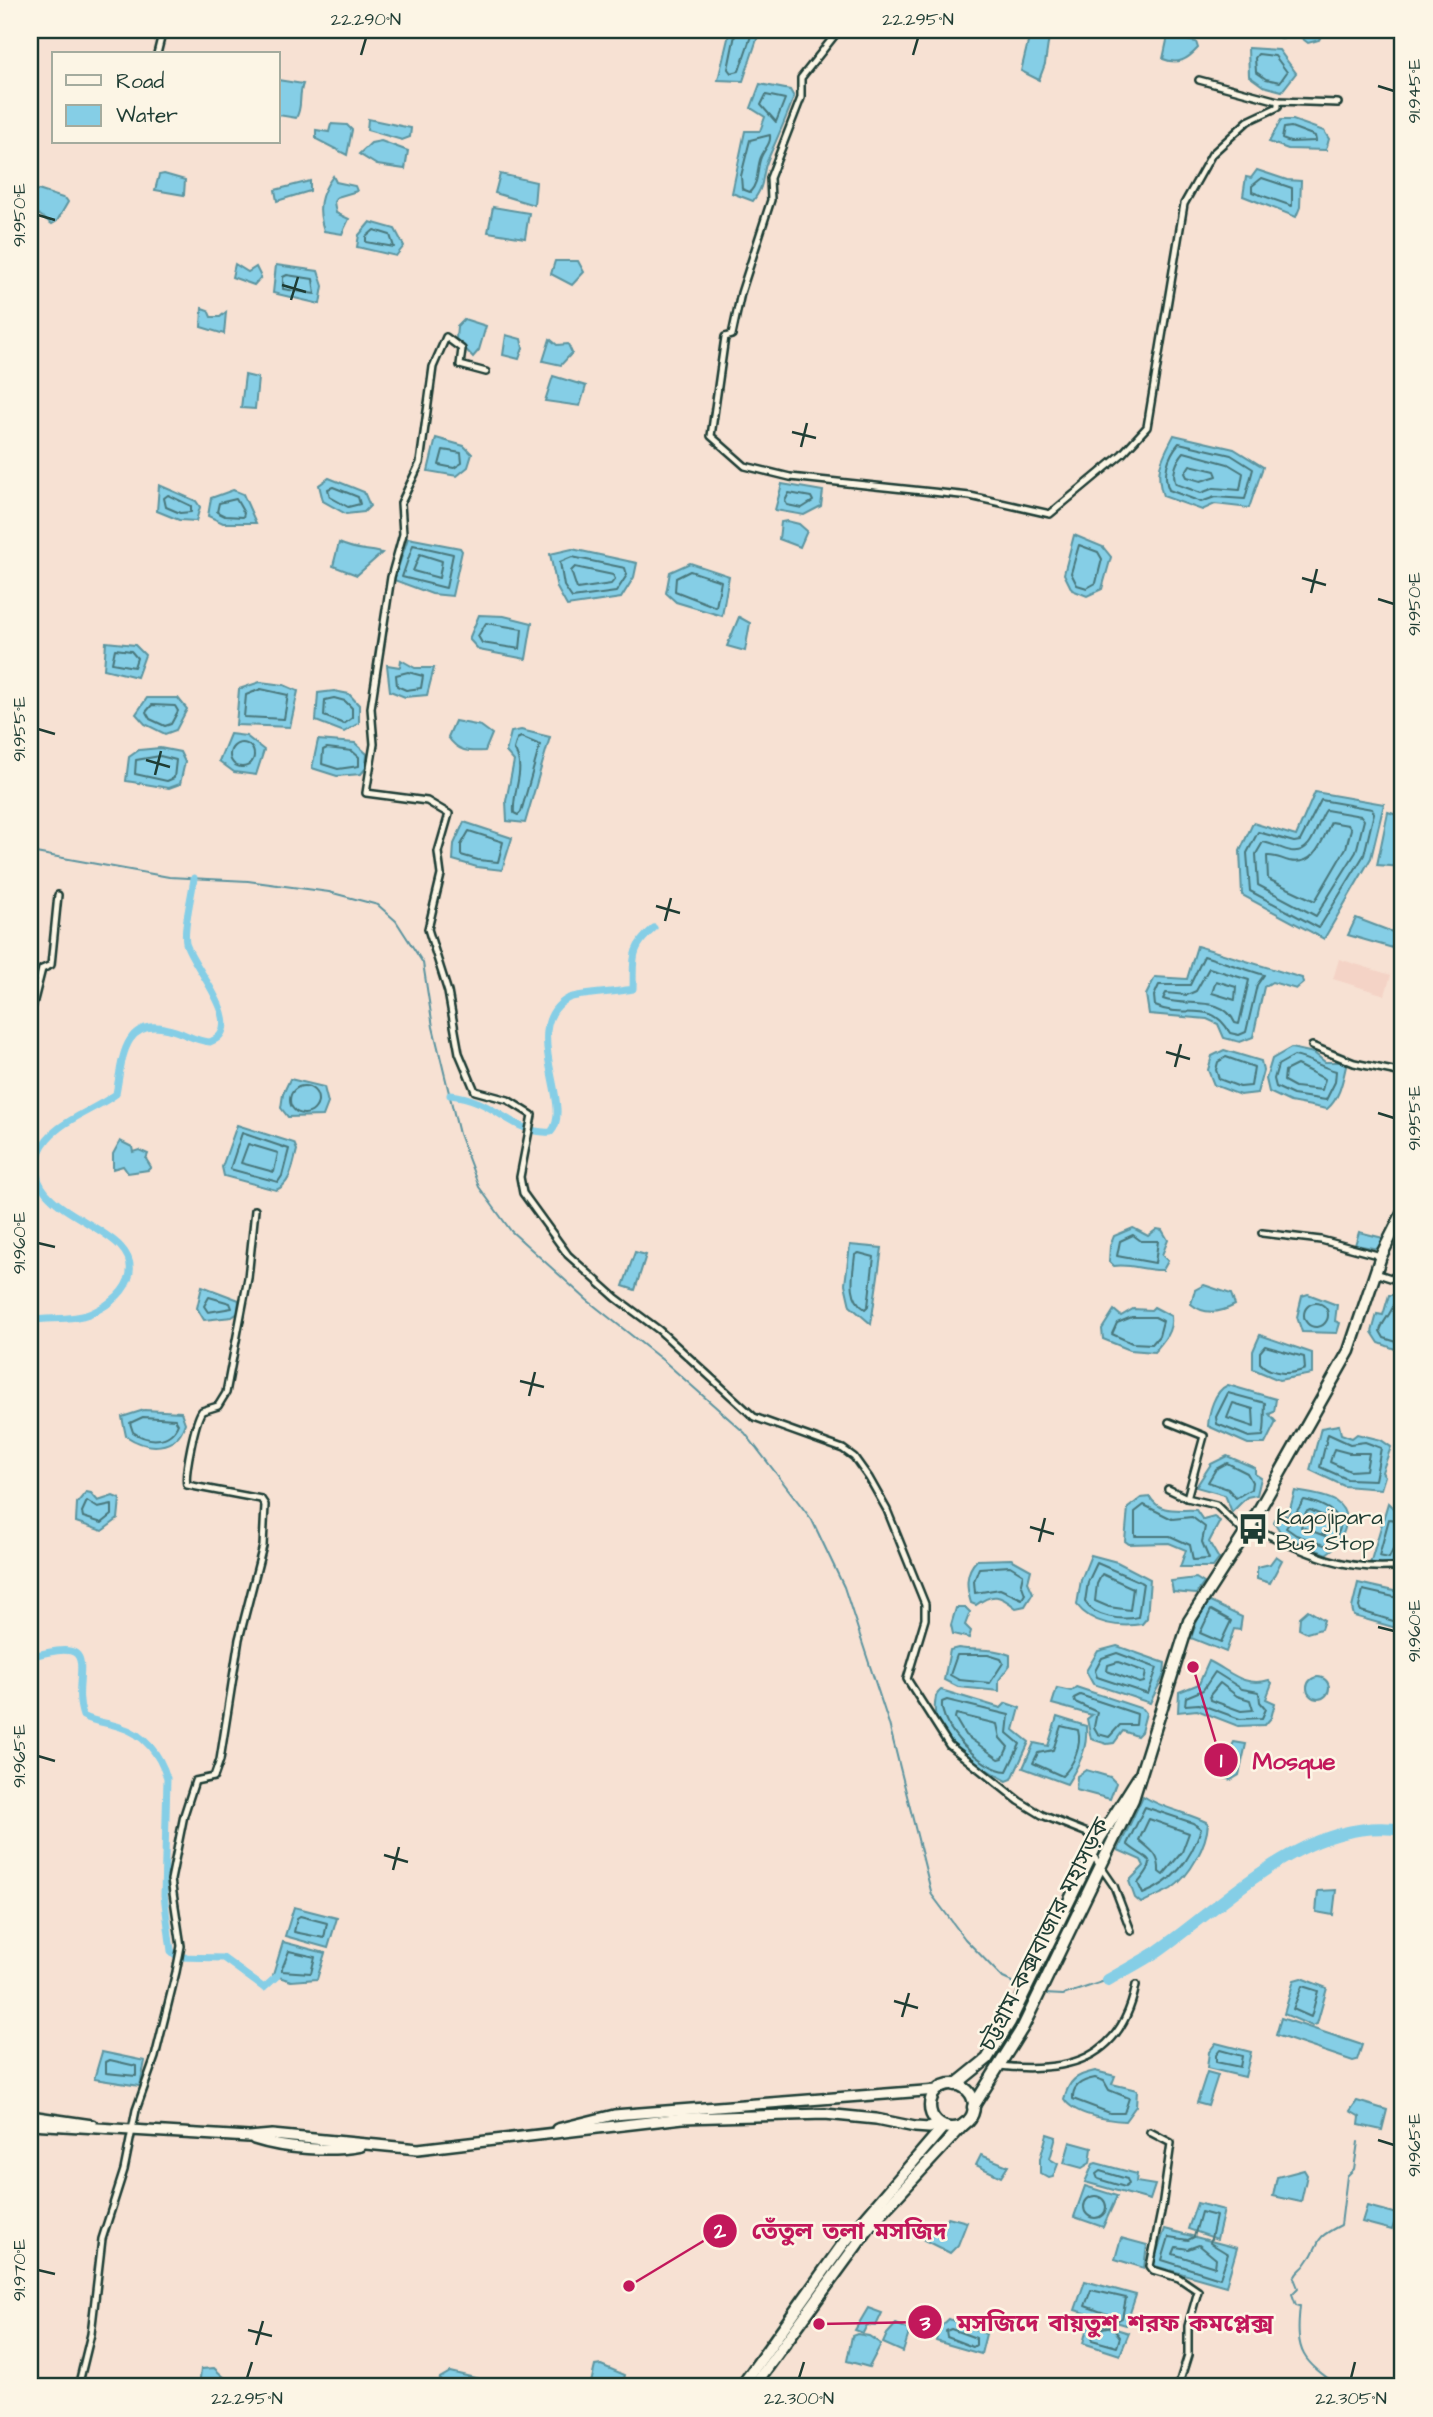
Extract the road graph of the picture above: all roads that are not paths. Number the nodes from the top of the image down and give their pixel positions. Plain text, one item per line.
1 (163, 30) edge
2 (839, 30) edge
3 (158, 52) edge
4 (1199, 80) dead end
5 (1278, 101) junction
6 (1338, 103) dead end
7 (486, 372) dead end
8 (58, 895) dead end
9 (30, 1030) edge
10 (1312, 1046) dead end
11 (1403, 1073) edge
12 (255, 1210) dead end
13 (1403, 1212) edge
14 (1262, 1233) dead end
15 (1381, 1256) junction
16 (1375, 1273) junction
17 (1403, 1282) edge
18 (1169, 1422) dead end
19 (1168, 1489) dead end
20 (1187, 1498) junction
21 (1248, 1529) junction
22 (1403, 1566) edge
23 (1140, 1774) junction
24 (1100, 1838) junction
25 (1092, 1854) junction
26 (1102, 1866) junction
27 (1131, 1931) dead end
28 (1136, 1985) dead end
29 (999, 2066) junction
30 (955, 2085) junction
31 (937, 2090) junction
32 (974, 2107) junction
33 (30, 2116) edge
34 (965, 2123) junction
35 (30, 2124) edge
36 (941, 2125) junction
37 (97, 2127) junction
38 (132, 2129) junction
39 (549, 2132) junction
40 (1150, 2132) dead end
41 (78, 2387) edge
42 (741, 2387) edge
43 (753, 2387) edge
44 (1178, 2387) edge

1 - 3 street
2 - 5 street
4 - 5 street
5 - 6 street
7 - 24 street
8 - 9 street
10 - 11 street
12 - 38 street
13 - 15 highway, চট্টগ্রাম-কক্সবাজার মহাসড়ক
14 - 15 street
15 - 16 highway, চট্টগ্রাম-কক্সবাজার মহাসড়ক
16 - 17 street
16 - 21 highway, চট্টগ্রাম-কক্সবাজার মহাসড়ক
18 - 20 street
19 - 20 street
20 - 21 street
21 - 22 street
21 - 23 highway, চট্টগ্রাম-কক্সবাজার মহাসড়ক
23 - 24 highway, চট্টগ্রাম-কক্সবাজার মহাসড়ক
23 - 26 highway, চট্টগ্রাম-কক্সবাজার মহাসড়ক
24 - 25 highway, চট্টগ্রাম-কক্সবাজার মহাসড়ক
25 - 26 street
25 - 30 highway, চট্টগ্রাম-কক্সবাজার মহাসড়ক
26 - 27 street
26 - 29 highway, চট্টগ্রাম-কক্সবাজার মহাসড়ক
28 - 29 street
29 - 32 highway, চট্টগ্রাম-কক্সবাজার মহাসড়ক
30 - 31 highway
30 - 32 highway
31 - 36 highway
31 - 39 main road
32 - 34 highway
33 - 37 main road
34 - 36 highway
34 - 43 highway
35 - 37 main road
36 - 39 main road
36 - 42 highway
37 - 38 main road
38 - 39 main road
38 - 41 street
40 - 44 street

